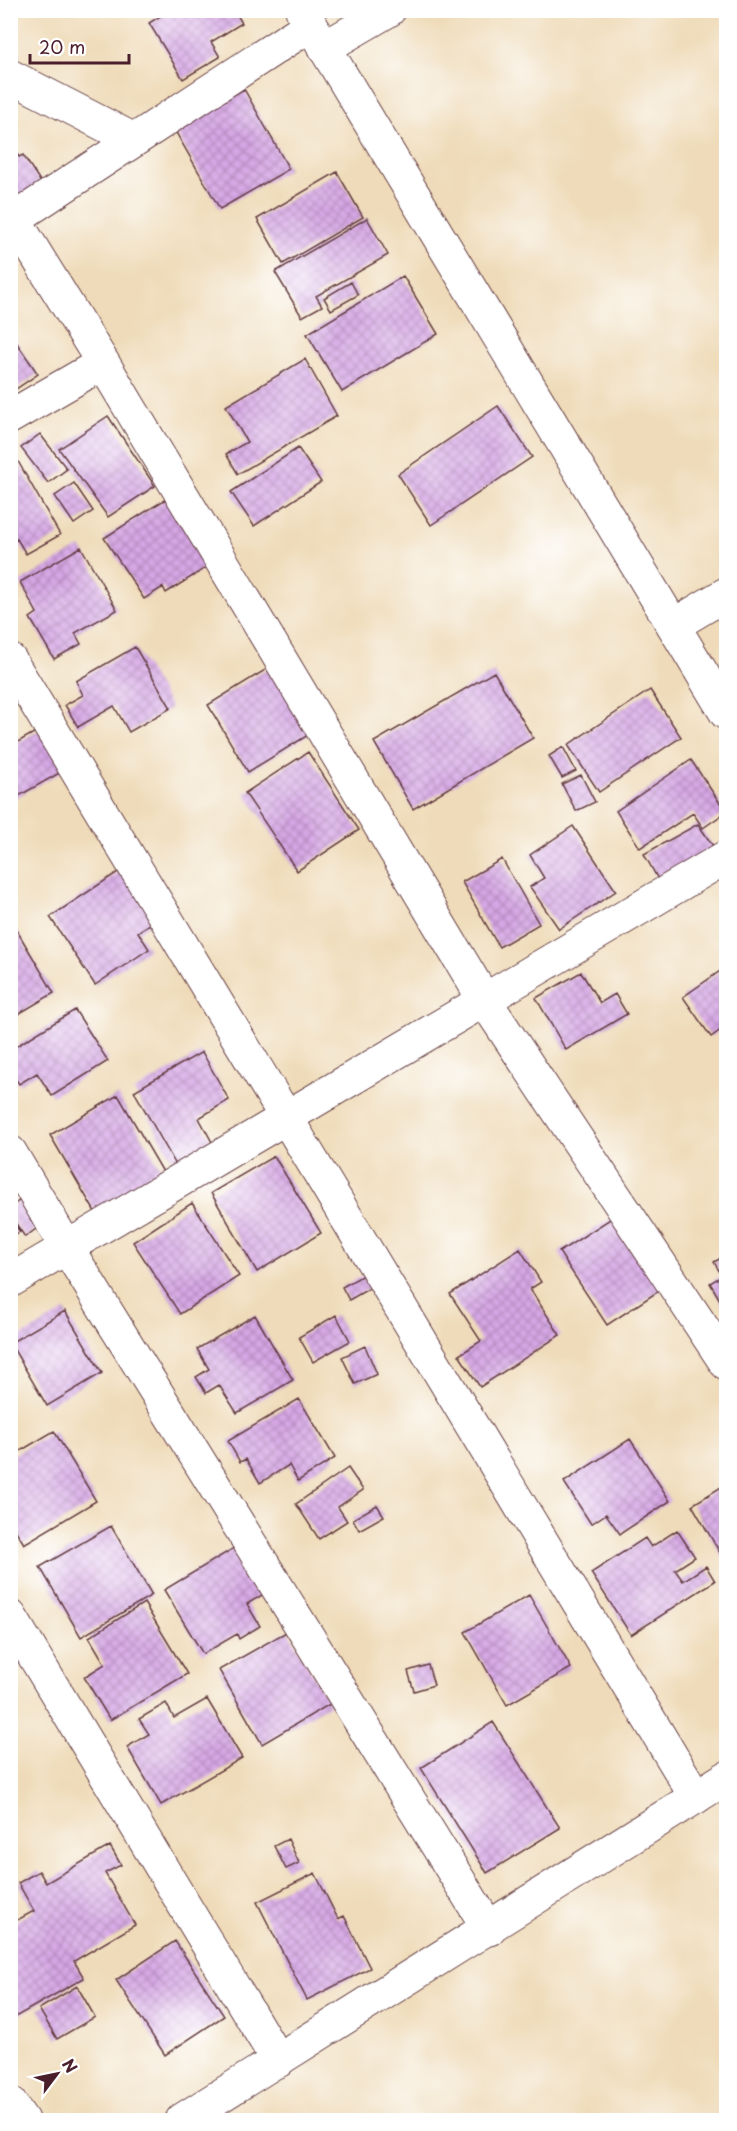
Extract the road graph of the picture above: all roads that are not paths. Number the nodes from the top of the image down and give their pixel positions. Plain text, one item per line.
1 (389, 10) edge
2 (312, 28) edge
3 (10, 76) edge
4 (134, 140) junction
5 (19, 246) edge
6 (103, 363) junction
7 (10, 417) edge
8 (726, 594) edge
9 (674, 625) junction
10 (10, 660) edge
11 (726, 713) edge
12 (726, 857) edge
13 (485, 1001) junction
14 (287, 1118) junction
15 (10, 1152) edge
16 (67, 1248) junction
17 (10, 1281) edge
18 (726, 1364) edge
19 (10, 1616) edge
20 (726, 1778) edge
21 (696, 1797) junction
22 (489, 1929) junction
23 (278, 2061) junction
24 (10, 2103) edge
25 (22, 2121) edge
26 (182, 2121) edge

1 - 2 street
2 - 4 street
2 - 9 street
3 - 4 street
4 - 5 street
5 - 6 street
6 - 7 street
6 - 13 street
8 - 9 street
9 - 11 street
10 - 14 street
12 - 13 street
13 - 14 street
13 - 18 street
14 - 16 street
14 - 21 street
15 - 16 street
16 - 17 street
16 - 22 street
19 - 23 street
20 - 21 street
21 - 22 street
22 - 23 street
23 - 26 street
24 - 25 street

